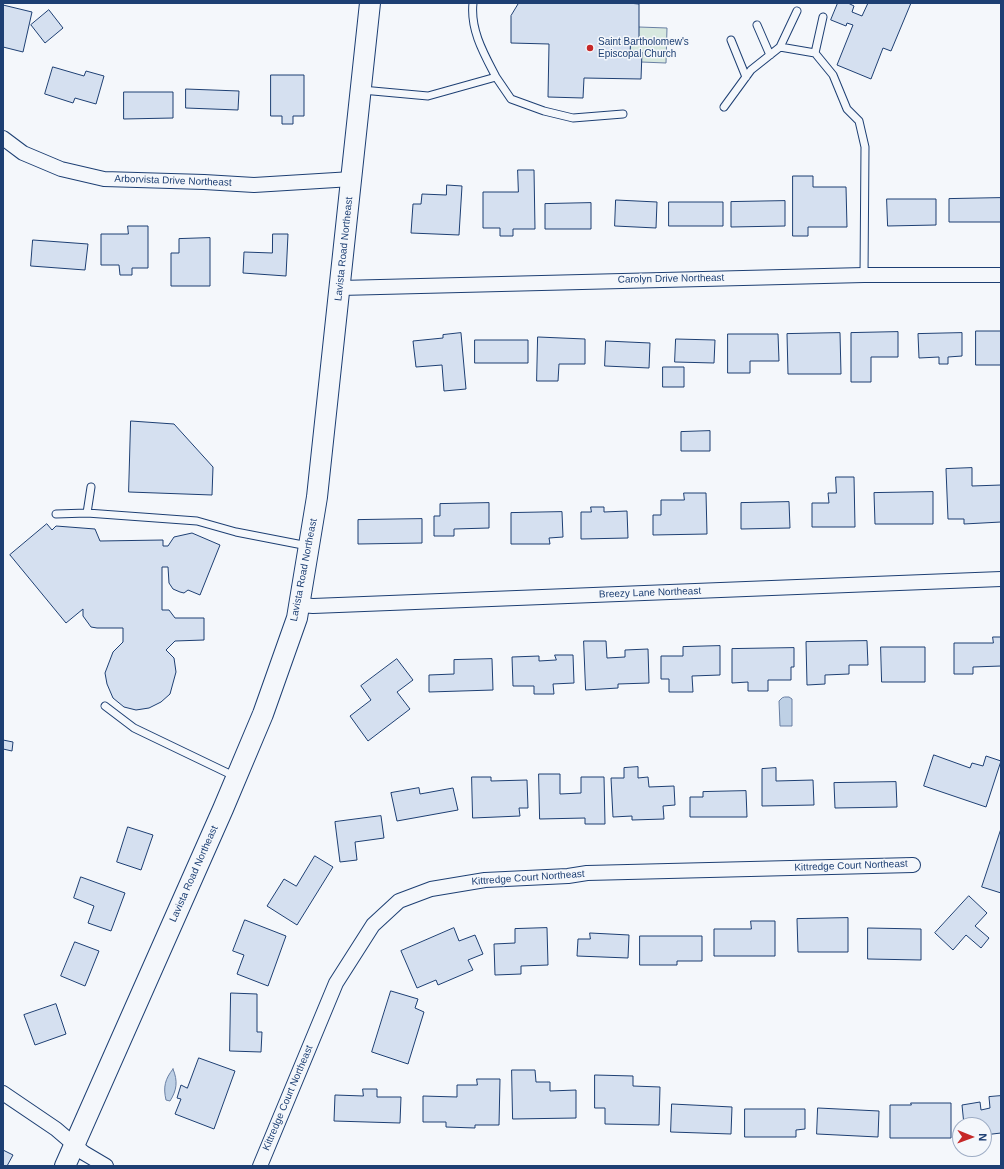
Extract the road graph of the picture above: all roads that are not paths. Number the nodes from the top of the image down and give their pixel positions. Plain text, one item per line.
1 (370, 3) edge
2 (473, 3) edge
3 (797, 10) dead end
4 (823, 17) dead end
5 (757, 25) dead end
6 (731, 40) dead end
7 (780, 47) junction
8 (815, 53) junction
9 (770, 55) junction
10 (496, 77) junction
11 (746, 77) junction
12 (361, 90) junction
13 (724, 107) dead end
14 (623, 114) dead end
15 (3, 138) edge
16 (352, 179) junction
17 (864, 275) junction
18 (1001, 275) edge
19 (340, 288) junction
20 (91, 487) dead end
21 (87, 513) junction
22 (56, 514) dead end
23 (309, 546) junction
24 (1001, 579) edge
25 (300, 605) junction
26 (105, 706) dead end
27 (236, 777) junction
28 (914, 865) dead end
29 (3, 1092) edge
30 (74, 1145) junction
31 (65, 1166) edge
32 (106, 1166) edge
33 (260, 1166) edge

1 - 12 main road, Lavista Road Northeast
2 - 10 lane
3 - 7 lane
4 - 8 lane
5 - 9 lane
6 - 11 lane
7 - 8 lane
7 - 9 lane
8 - 17 lane
9 - 11 lane
10 - 12 lane
10 - 14 lane
11 - 13 lane
12 - 16 main road, Lavista Road Northeast
15 - 16 street, Arborvista Drive Northeast
16 - 19 main road, Lavista Road Northeast
17 - 18 street, Carolyn Drive Northeast
17 - 19 street, Carolyn Drive Northeast
19 - 23 main road, Lavista Road Northeast
20 - 21 lane
21 - 22 lane
21 - 23 lane
23 - 25 main road, Lavista Road Northeast
24 - 25 street, Breezy Lane Northeast
25 - 27 main road, Lavista Road Northeast
26 - 27 lane
27 - 30 main road, Lavista Road Northeast
28 - 33 street, Kittredge Court Northeast
29 - 30 street
30 - 31 main road, Lavista Road Northeast
30 - 32 street

